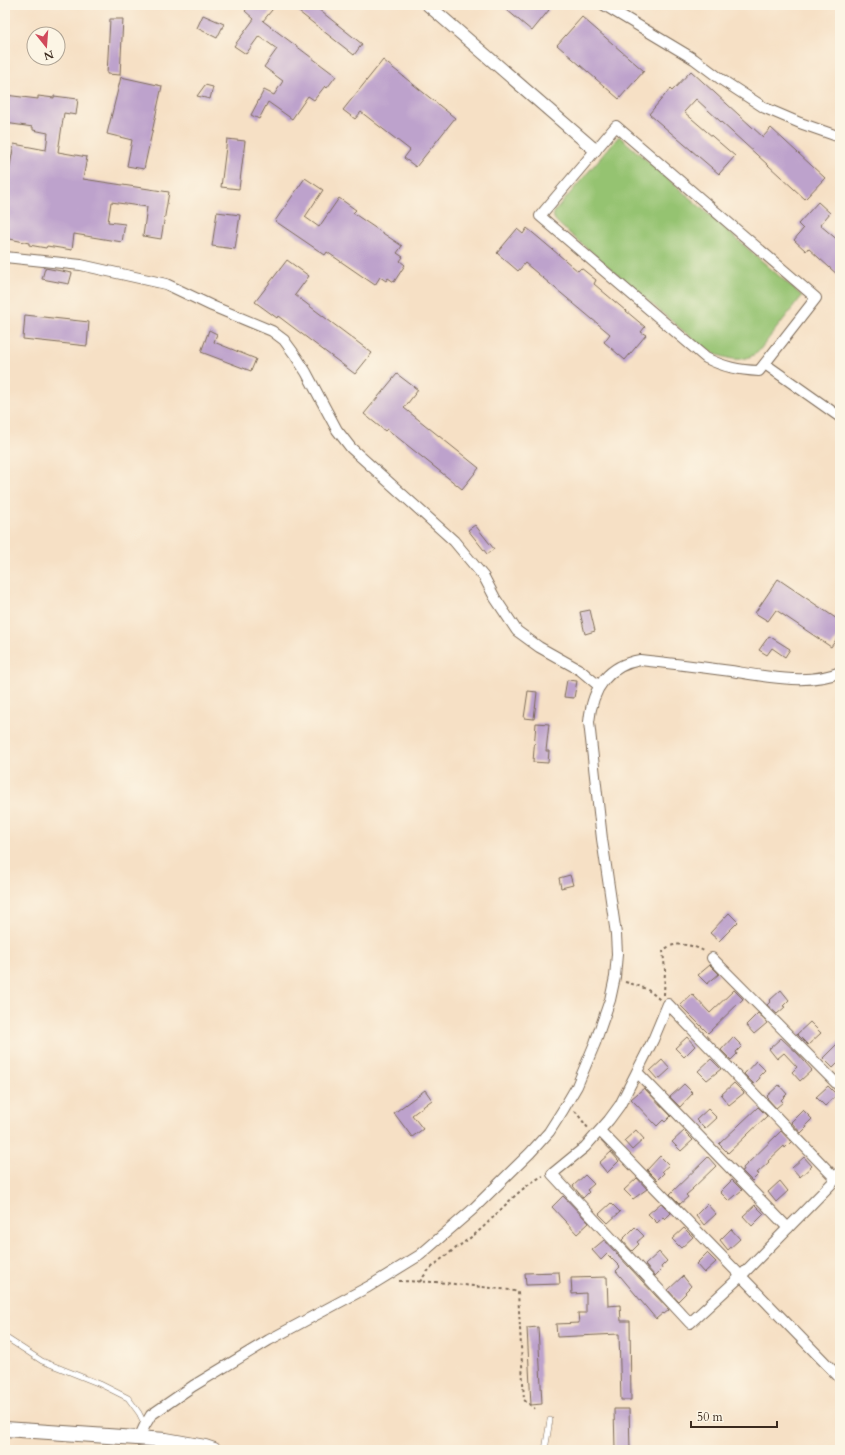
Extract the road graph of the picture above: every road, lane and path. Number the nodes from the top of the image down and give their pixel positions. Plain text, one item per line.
1 (428, 5) edge
2 (604, 5) edge
3 (840, 137) edge
4 (595, 150) junction
5 (5, 257) edge
6 (765, 364) junction
7 (840, 417) edge
8 (840, 672) edge
9 (599, 686) junction
10 (712, 958) joint
11 (615, 977) junction
12 (668, 1004) junction
13 (637, 1072) junction
14 (577, 1086) junction
15 (840, 1087) edge
16 (598, 1133) junction
17 (552, 1174) junction
18 (838, 1176) edge
19 (788, 1228) junction
20 (740, 1276) junction
21 (399, 1281) dead end
22 (419, 1282) junction
23 (5, 1337) edge
24 (840, 1378) edge
25 (535, 1409) dead end
26 (550, 1420) dead end
27 (5, 1429) edge
28 (142, 1431) junction
29 (214, 1450) edge
30 (545, 1450) edge

1 - 4 street
2 - 3 street
4 - 6 street
4 - 6 street
5 - 9 street
6 - 7 street
8 - 9 street
9 - 11 street
10 - 12 path
10 - 15 street
11 - 12 path
11 - 14 street
12 - 13 street
12 - 18 street
13 - 16 street
13 - 19 street
14 - 16 path
14 - 28 street
16 - 17 street
16 - 20 street
17 - 20 street
17 - 22 path
18 - 19 street
19 - 20 street
20 - 24 street
21 - 22 path
22 - 25 path
23 - 28 lane
26 - 30 lane
27 - 28 main road
28 - 29 main road

